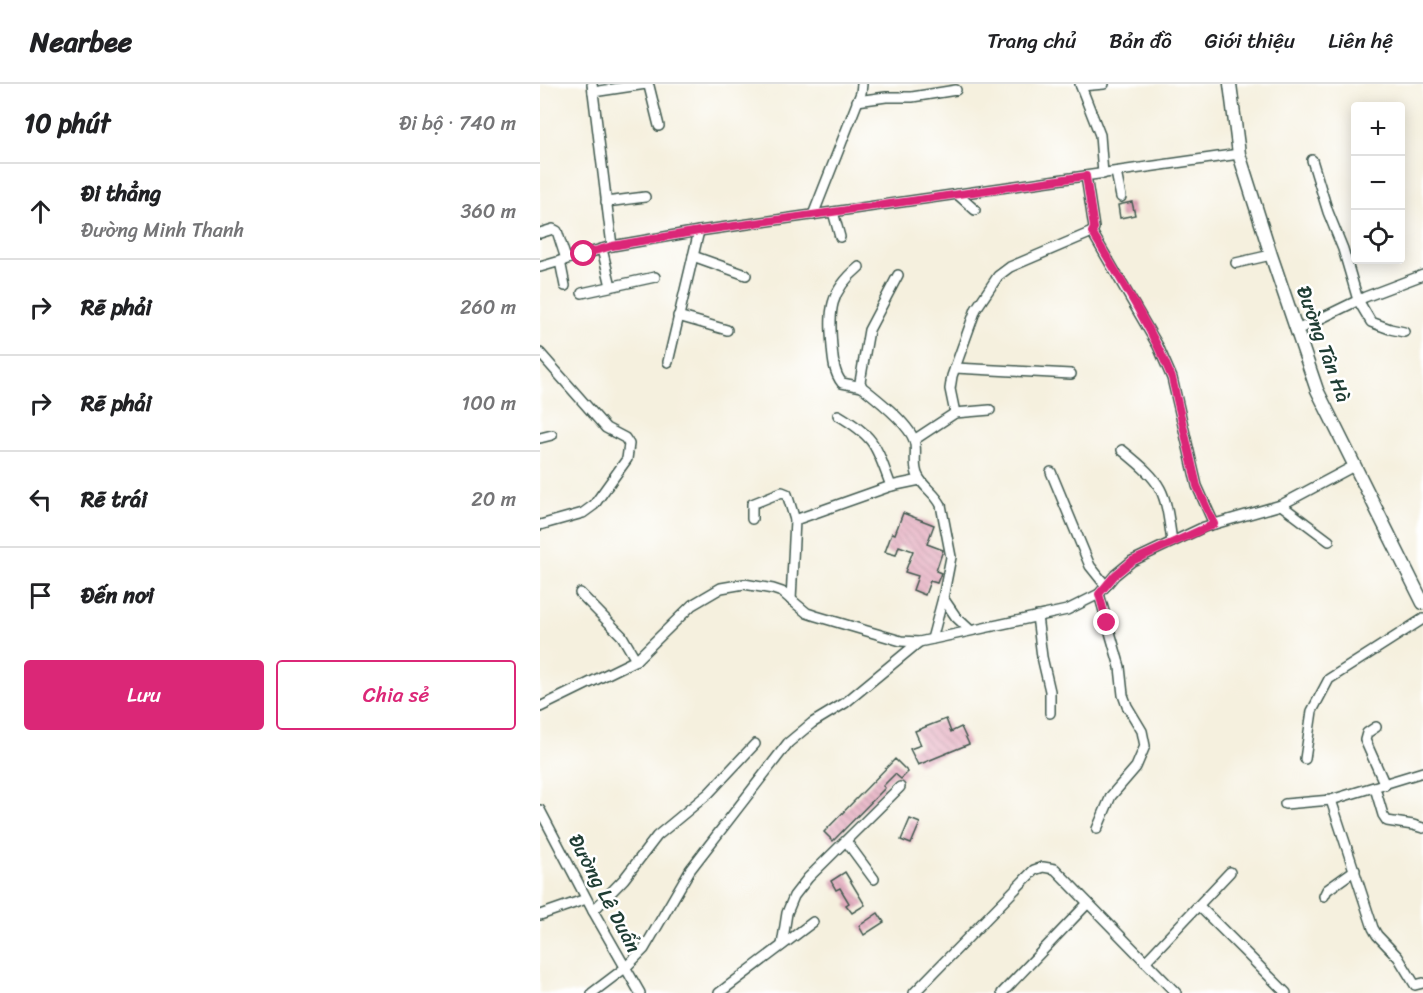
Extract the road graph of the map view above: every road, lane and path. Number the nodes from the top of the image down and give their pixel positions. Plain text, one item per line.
1 (862, 84) edge
2 (1104, 84) edge
3 (1230, 84) edge
4 (1081, 85) edge
5 (593, 88) edge
6 (956, 90) dead end
7 (858, 101) junction
8 (659, 126) dead end
9 (1239, 154) junction
10 (1312, 160) dead end
11 (1116, 172) junction
12 (1103, 174) junction
13 (1086, 176) junction
14 (957, 194) junction
15 (645, 197) dead end
16 (1121, 197) dead end
17 (606, 202) junction
18 (975, 210) dead end
19 (833, 212) junction
20 (813, 215) junction
21 (699, 231) junction
22 (1092, 232) junction
23 (540, 233) edge
24 (840, 237) dead end
25 (607, 248) junction
26 (1271, 255) junction
27 (693, 256) junction
28 (563, 260) junction
29 (1236, 263) dead end
30 (540, 267) edge
31 (859, 267) dead end
32 (746, 275) dead end
33 (898, 275) dead end
34 (1423, 275) edge
35 (655, 277) dead end
36 (565, 286) dead end
37 (611, 286) junction
38 (582, 293) dead end
39 (1358, 300) junction
40 (678, 316) junction
41 (727, 330) dead end
42 (1297, 330) junction
43 (1404, 332) dead end
44 (540, 353) edge
45 (668, 362) dead end
46 (955, 368) junction
47 (1071, 374) dead end
48 (862, 387) junction
49 (990, 410) dead end
50 (955, 413) junction
51 (838, 416) dead end
52 (552, 435) dead end
53 (540, 438) edge
54 (914, 440) junction
55 (1122, 450) dead end
56 (1354, 466) junction
57 (1051, 472) dead end
58 (920, 480) junction
59 (891, 486) junction
60 (1281, 505) junction
61 (752, 519) dead end
62 (795, 520) junction
63 (1214, 524) junction
64 (540, 525) edge
65 (1329, 541) dead end
66 (1172, 542) junction
67 (1106, 586) junction
68 (580, 593) dead end
69 (1099, 594) junction
70 (943, 598) junction
71 (791, 600) junction
72 (1423, 603) edge
73 (1037, 616) junction
74 (1423, 619) edge
75 (970, 630) junction
76 (932, 639) junction
77 (919, 642) junction
78 (636, 660) junction
79 (540, 707) edge
80 (1050, 713) dead end
81 (1376, 727) dead end
82 (755, 744) dead end
83 (1305, 759) dead end
84 (1423, 772) edge
85 (1385, 785) junction
86 (900, 787) dead end
87 (1375, 788) junction
88 (1331, 800) junction
89 (1285, 804) dead end
90 (540, 810) edge
91 (1423, 828) edge
92 (1097, 829) dead end
93 (846, 841) junction
94 (1355, 870) junction
95 (1230, 872) dead end
96 (874, 879) dead end
97 (1324, 896) dead end
98 (586, 899) junction
99 (1088, 903) junction
100 (1199, 906) junction
101 (593, 911) junction
102 (540, 915) edge
103 (813, 922) dead end
104 (782, 945) junction
105 (1145, 962) junction
106 (625, 968) junction
107 (1423, 983) edge
108 (592, 993) edge
109 (640, 993) edge
110 (719, 993) edge
111 (914, 993) edge
112 (1002, 993) edge
113 (1176, 993) edge
114 (1286, 993) edge

1 - 7 street
2 - 4 street
3 - 9 main road, Đường Tân Hà
4 - 12 street
5 - 8 street
5 - 17 street
6 - 7 street
7 - 20 street
9 - 11 street
9 - 26 main road, Đường Tân Hà
10 - 39 street
11 - 12 street
11 - 16 street
12 - 13 street
13 - 14 street
13 - 22 street
14 - 18 street
14 - 19 street
15 - 17 street
17 - 25 street
19 - 20 street
19 - 24 street
20 - 21 street
21 - 25 street
21 - 27 street
22 - 46 street
22 - 63 street
23 - 28 street
25 - 28 street
25 - 37 street
26 - 29 street
26 - 42 main road, Đường Tân Hà
27 - 32 street
27 - 40 street
28 - 30 street
28 - 36 street
31 - 48 street
33 - 48 street
34 - 39 street
35 - 37 street
37 - 38 street
39 - 42 street
39 - 43 street
40 - 41 street
40 - 45 street
42 - 56 main road, Đường Tân Hà
44 - 64 street
46 - 47 street
46 - 50 street
48 - 54 street
49 - 50 street
50 - 54 street
51 - 59 street
52 - 53 street
54 - 58 street
55 - 66 street
56 - 60 street
56 - 72 main road, Đường Tân Hà
57 - 67 street
58 - 59 street
58 - 70 street
59 - 62 street
60 - 63 street
60 - 65 street
61 - 62 street
62 - 71 street
63 - 66 street
66 - 67 street
67 - 69 street
68 - 78 street
69 - 73 street
69 - 92 street
70 - 75 street
70 - 76 street
71 - 77 street
71 - 78 street
73 - 75 street
73 - 80 street
74 - 83 street
75 - 76 street
76 - 77 street
77 - 106 street
78 - 79 street
81 - 85 street
82 - 101 street
84 - 85 street
85 - 87 street
86 - 93 street
87 - 88 street
87 - 91 street
88 - 89 street
88 - 94 street
90 - 98 street, Đường Lê Duẩn
93 - 96 street
93 - 104 street
94 - 97 street
94 - 107 street
95 - 100 street
98 - 101 street, Đường Lê Duẩn
98 - 102 street
99 - 105 street
99 - 111 street
99 - 112 street
100 - 105 street
100 - 114 street
101 - 106 street, Đường Lê Duẩn
103 - 104 street
104 - 110 street
105 - 113 street
106 - 108 street
106 - 109 street, Đường Lê Duẩn

